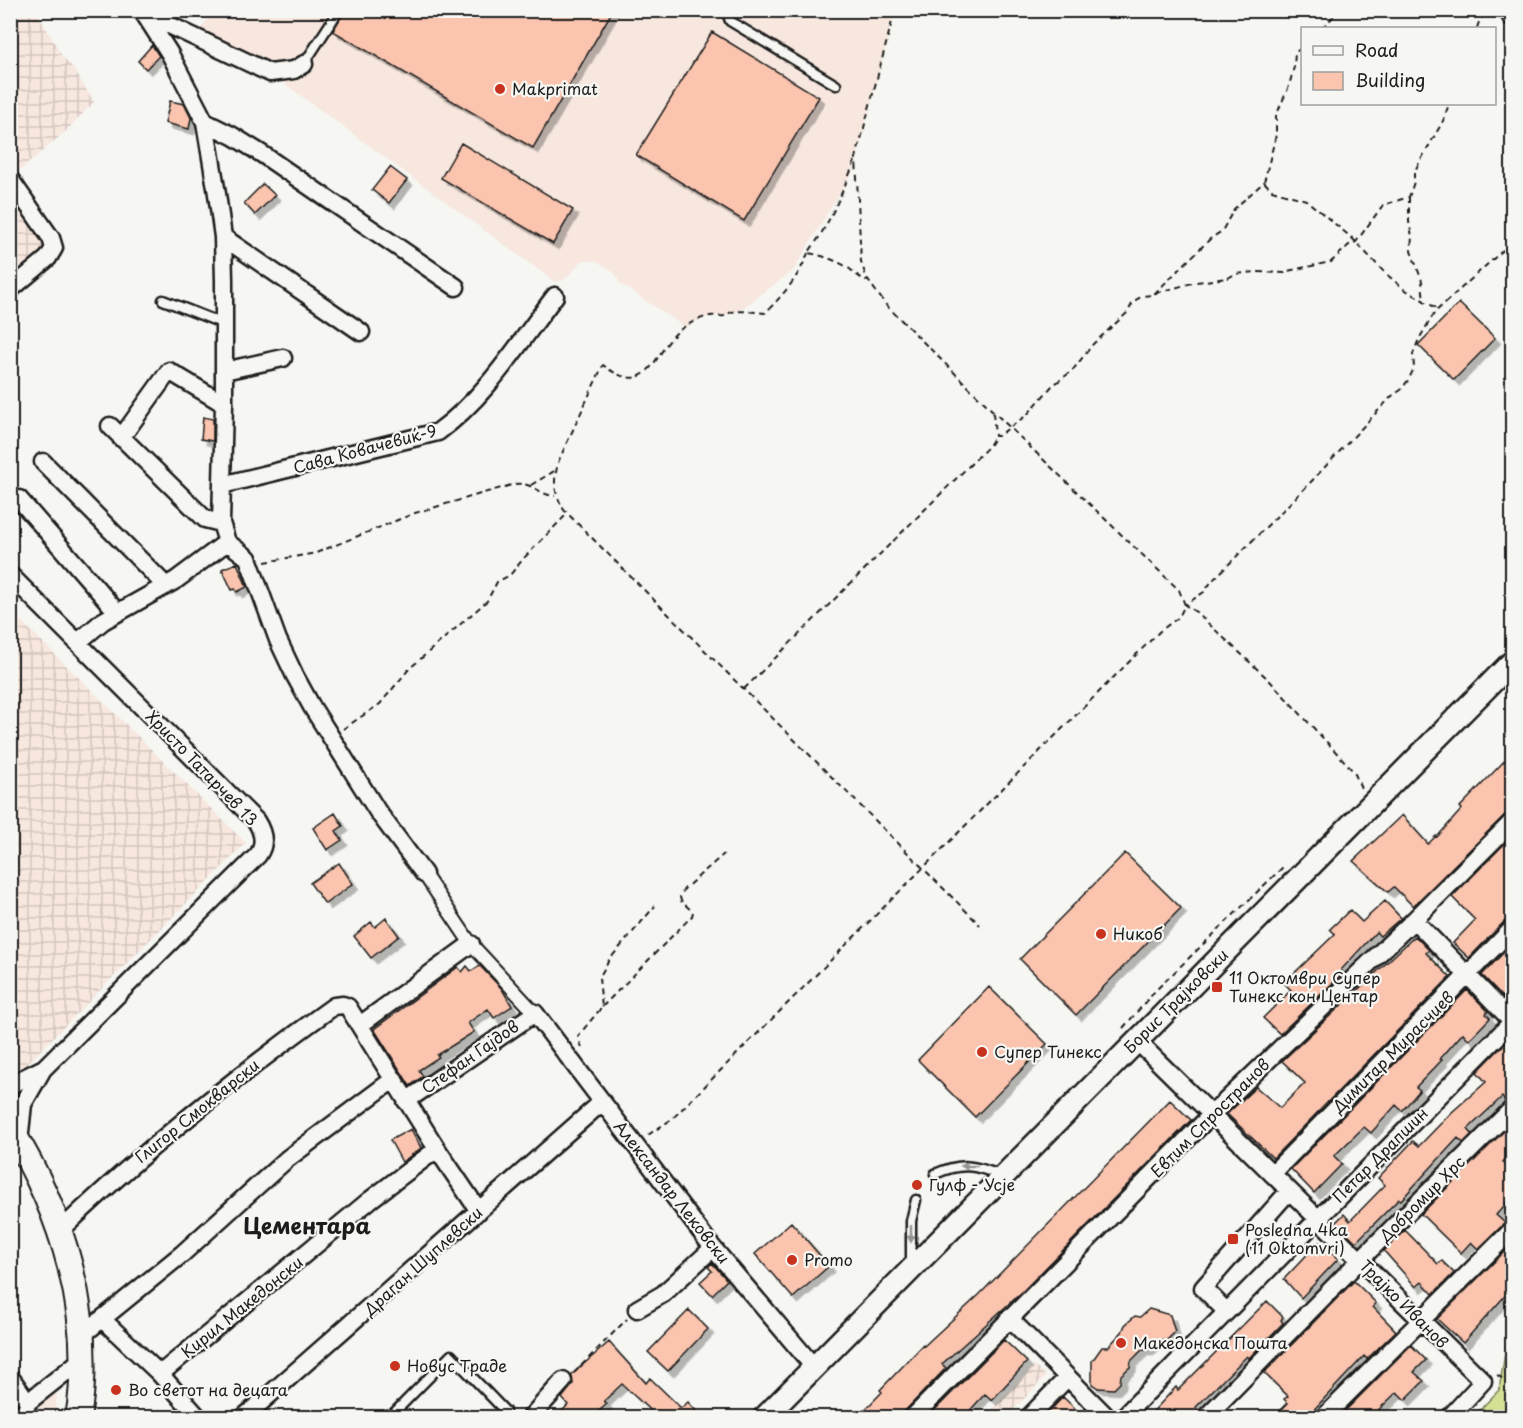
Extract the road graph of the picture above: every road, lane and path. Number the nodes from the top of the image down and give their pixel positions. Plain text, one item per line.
1 (339, 10) edge
2 (726, 10) edge
3 (895, 10) edge
4 (1340, 10) edge
5 (1495, 10) edge
6 (141, 11) edge
7 (1512, 12) edge
8 (169, 17) edge
9 (1512, 17) edge
10 (1323, 27) edge
11 (1477, 27) edge
12 (1301, 48) edge
13 (304, 64) joint
14 (836, 85) dead end
15 (1449, 105) edge
16 (205, 122) junction
17 (856, 158) junction
18 (10, 179) edge
19 (1264, 182) junction
20 (1409, 197) junction
21 (223, 237) junction
22 (1356, 242) junction
23 (1512, 242) edge
24 (808, 253) junction
25 (869, 281) junction
26 (456, 287) dead end
27 (10, 290) edge
28 (1153, 295) junction
29 (555, 296) dead end
30 (163, 300) dead end
31 (1424, 302) junction
32 (1438, 309) junction
33 (224, 324) junction
34 (361, 332) dead end
35 (283, 358) dead end
36 (224, 371) junction
37 (224, 404) junction
38 (992, 411) junction
39 (110, 426) dead end
40 (1009, 427) junction
41 (995, 436) junction
42 (122, 438) junction
43 (43, 462) dead end
44 (556, 470) junction
45 (222, 485) junction
46 (531, 485) junction
47 (555, 496) junction
48 (19, 499) dead end
49 (567, 514) junction
50 (221, 523) junction
51 (227, 542) junction
52 (252, 567) junction
53 (10, 575) edge
54 (165, 585) junction
55 (1185, 605) junction
56 (117, 612) junction
57 (78, 642) junction
58 (1512, 662) edge
59 (743, 689) junction
60 (331, 737) junction
61 (1362, 790) dead end
62 (1512, 822) edge
63 (724, 854) dead end
64 (1289, 861) dead end
65 (923, 868) junction
66 (424, 874) joint
67 (655, 906) dead end
68 (1414, 920) junction
69 (980, 925) dead end
70 (1512, 928) edge
71 (471, 944) junction
72 (1468, 975) junction
73 (343, 1005) joint
74 (602, 1007) junction
75 (535, 1013) junction
76 (1512, 1021) edge
77 (360, 1025) junction
78 (1130, 1034) junction
79 (583, 1051) dead end
80 (43, 1069) junction
81 (393, 1079) junction
82 (10, 1084) edge
83 (406, 1101) junction
84 (602, 1102) junction
85 (1512, 1109) edge
86 (1212, 1114) junction
87 (15, 1135) edge
88 (632, 1141) junction
89 (437, 1149) junction
90 (935, 1174) dead end
91 (1272, 1174) junction
92 (1002, 1176) junction
93 (1289, 1191) junction
94 (916, 1200) dead end
95 (479, 1211) junction
96 (1317, 1218) junction
97 (1512, 1230) edge
98 (60, 1231) junction
99 (713, 1248) junction
100 (1359, 1260) junction
101 (911, 1268) junction
102 (638, 1308) joint
103 (1226, 1311) junction
104 (1009, 1318) junction
105 (102, 1319) junction
106 (1421, 1320) junction
107 (81, 1336) junction
108 (81, 1360) junction
109 (814, 1367) junction
110 (160, 1374) junction
111 (10, 1377) edge
112 (1067, 1378) junction
113 (563, 1382) joint
114 (31, 1410) edge
115 (505, 1411) dead end
116 (12, 1418) edge
117 (78, 1418) edge
118 (199, 1418) edge
119 (243, 1418) edge
120 (389, 1418) edge
121 (530, 1418) edge
122 (764, 1418) edge
123 (912, 1418) edge
124 (1028, 1418) edge
125 (1108, 1418) edge
126 (1122, 1418) edge
127 (1205, 1418) edge
128 (1323, 1418) edge
129 (1449, 1418) edge

1 - 13 lane
2 - 14 lane
3 - 17 path
4 - 10 path
5 - 11 path
6 - 8 street
6 - 16 street
7 - 9 street
8 - 13 street
12 - 19 path
15 - 20 path
16 - 21 street
16 - 26 street
17 - 24 path
17 - 25 path
18 - 27 street
19 - 22 path
19 - 28 path
20 - 22 path
20 - 31 path
21 - 33 street
21 - 34 street
22 - 28 path
22 - 31 path
23 - 32 path
24 - 25 path
24 - 44 path
25 - 38 path
28 - 40 path
29 - 45 street, Сава Ковачевиќ-9
30 - 33 lane
31 - 32 path
32 - 55 path
33 - 36 street
35 - 36 street
36 - 37 street
37 - 42 street
37 - 45 street
38 - 40 path
38 - 41 path
39 - 42 street
40 - 41 path
40 - 55 path
41 - 59 path
42 - 50 street
43 - 54 street
44 - 46 path
44 - 47 path
45 - 50 street
46 - 47 path
46 - 52 path
47 - 49 path
48 - 56 street
49 - 59 path
49 - 60 path
50 - 51 street
51 - 52 street
51 - 54 street
52 - 60 street
53 - 57 street, Христо Татарчев 13
54 - 56 street
55 - 61 path
55 - 65 path
56 - 57 street
57 - 80 street, Христо Татарчев 13
58 - 78 street, Борис Трајковски
59 - 65 path
60 - 66 street
62 - 68 street, Евтим Спространов
63 - 74 path
64 - 78 path
65 - 69 path
65 - 88 path
66 - 71 street
67 - 74 path
68 - 72 street
68 - 86 street, Евтим Спространов
70 - 72 street, Димитар Мирасчиев
71 - 75 street
71 - 77 street
72 - 76 street
72 - 91 street, Димитар Мирасчиев
73 - 77 street, Стефан Гајдов
73 - 98 street, Глигор Смокварски
74 - 79 path
75 - 83 street, Стефан Гајдов
75 - 84 street, Александар Лековски
76 - 96 street, Петар Драпшин
77 - 81 street, Стефан Гајдов
78 - 86 street, Трајко Иванов
78 - 92 street, Борис Трајковски
80 - 82 street, Христо Татарчев 13
80 - 87 street, Христо Татарчев 13
81 - 83 street, Стефан Гајдов
81 - 105 street
83 - 89 street, Стефан Гајдов
84 - 88 street, Александар Лековски
84 - 95 street, Драган Шуплевски
85 - 100 street, Добромир Хрс
86 - 91 street, Трајко Иванов
86 - 104 street, Евтим Спространов
87 - 98 main road
88 - 99 street, Александар Лековски
89 - 95 street, Стефан Гајдов
89 - 110 street, Кирил Македонски
92 -> 90 lane
91 - 93 street, Трајко Иванов
92 - 101 street, Борис Трајковски
93 - 96 street, Трајко Иванов
93 - 103 street
94 -> 101 lane
95 - 119 street, Драган Шуплевски
96 - 100 street, Трајко Иванов
96 - 103 street, Петар Драпшин
97 - 106 street
98 - 107 main road
99 - 102 street
99 - 109 street, Александар Лековски
100 - 106 street, Трајко Иванов
100 - 127 street, Добромир Хрс
101 - 109 street, Борис Трајковски
102 - 113 path
103 - 126 street, Петар Драпшин
104 - 112 street
104 - 123 street, Евтим Спространов
105 - 107 street
105 - 110 street
106 - 128 street
106 - 129 street, Трајко Иванов
107 - 108 main road
108 - 114 street
108 - 117 main road
109 - 122 street, Борис Трајковски
110 - 118 street
111 - 114 street
112 - 124 street
112 - 125 street
113 - 121 street
114 - 116 lane
115 - 120 lane

